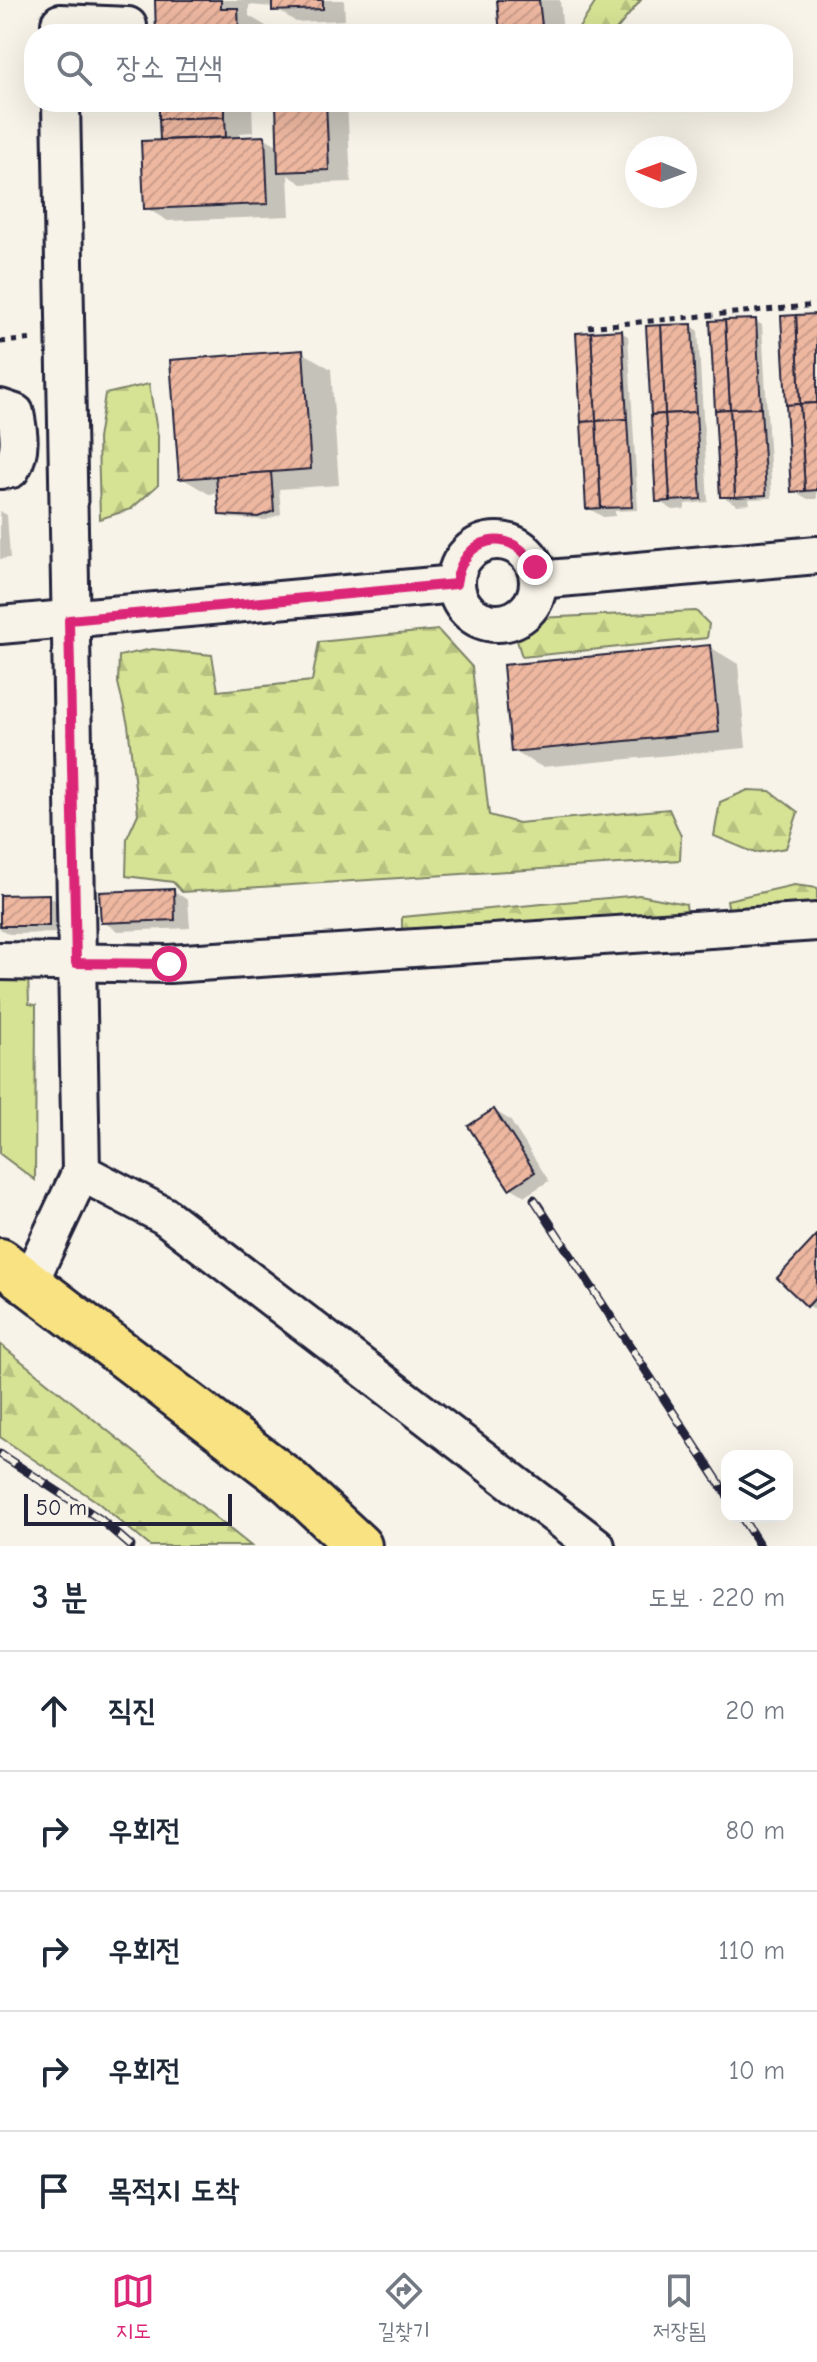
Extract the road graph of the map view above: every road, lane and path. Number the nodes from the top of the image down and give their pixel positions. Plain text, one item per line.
1 (60, 19) edge
2 (109, 24) edge
3 (61, 112) edge
4 (817, 305) edge
5 (588, 327) dead end
6 (9, 421) edge
7 (65, 434) junction
8 (0, 470) edge
9 (817, 555) edge
10 (538, 580) junction
11 (456, 584) junction
12 (69, 620) junction
13 (0, 625) edge
14 (817, 922) edge
15 (0, 961) edge
16 (76, 963) junction
17 (81, 1172) junction
18 (14, 1272) edge
19 (359, 1546) edge
20 (596, 1546) edge

1 - 2 lane
3 - 7 lane
4 - 5 path
6 - 7 lane
6 - 8 lane
7 - 12 lane
9 - 10 lane
10 - 11 lane
10 - 11 lane
11 - 12 lane
12 - 13 lane
12 - 16 lane
14 - 16 lane
15 - 16 lane
16 - 17 lane
17 - 18 lane
17 - 20 lane
18 - 19 highway

